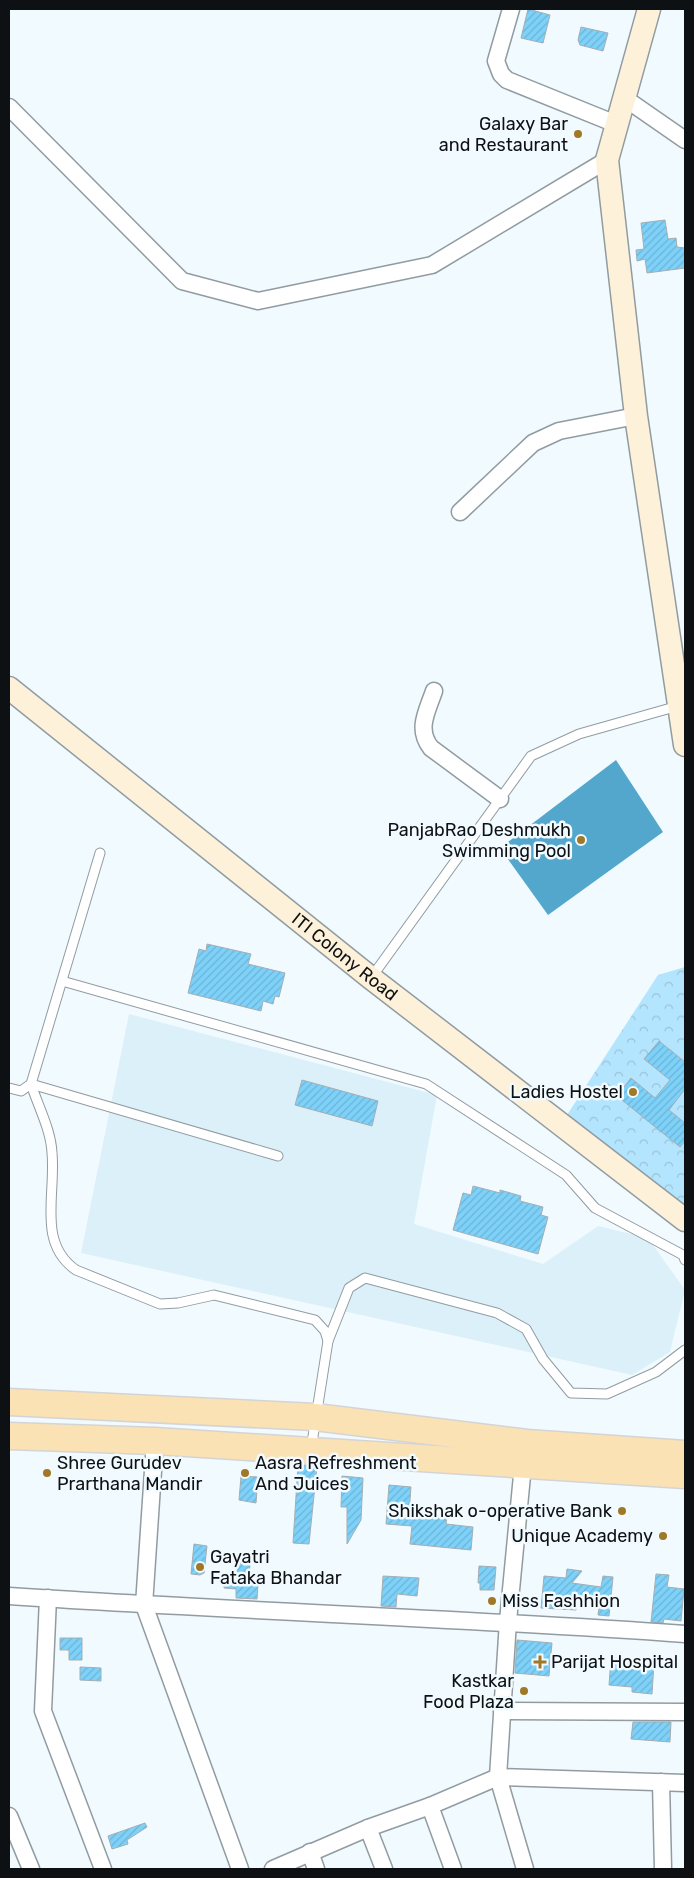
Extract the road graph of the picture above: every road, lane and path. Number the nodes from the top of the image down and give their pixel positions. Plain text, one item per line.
1 (511, 9) edge
2 (649, 9) edge
3 (624, 97) junction
4 (9, 107) edge
5 (616, 124) junction
6 (685, 140) edge
7 (607, 160) junction
8 (636, 416) junction
9 (460, 512) dead end
10 (9, 688) edge
11 (434, 691) dead end
12 (679, 706) junction
13 (685, 745) edge
14 (500, 799) junction
15 (100, 853) dead end
16 (370, 978) junction
17 (62, 981) junction
18 (30, 1084) junction
19 (9, 1088) edge
20 (278, 1156) dead end
21 (685, 1220) edge
22 (685, 1260) edge
23 (328, 1341) junction
24 (685, 1350) edge
25 (9, 1402) edge
26 (315, 1417) junction
27 (9, 1436) edge
28 (155, 1441) junction
29 (311, 1451) junction
30 (685, 1454) edge
31 (523, 1465) junction
32 (685, 1475) edge
33 (9, 1596) edge
34 (48, 1598) junction
35 (144, 1605) junction
36 (508, 1621) junction
37 (685, 1634) edge
38 (502, 1711) junction
39 (685, 1712) edge
40 (498, 1777) junction
41 (662, 1782) junction
42 (685, 1783) edge
43 (430, 1806) junction
44 (9, 1816) edge
45 (368, 1828) junction
46 (310, 1852) junction
47 (31, 1869) edge
48 (103, 1869) edge
49 (240, 1869) edge
50 (273, 1869) edge
51 (316, 1869) edge
52 (384, 1869) edge
53 (453, 1869) edge
54 (525, 1869) edge
55 (663, 1869) edge

1 - 5 street
2 - 3 street
3 - 5 street
3 - 6 street
4 - 7 street
5 - 7 street
7 - 8 street
8 - 9 street
8 - 12 street
10 - 16 street, ITI Colony Road
11 - 14 street
12 - 13 street
12 - 14 lane
14 - 16 lane
15 - 17 lane
16 - 21 street, ITI Colony Road
17 - 18 lane
17 - 22 lane
18 - 19 lane
18 - 20 lane
18 - 23 lane
23 - 24 lane
23 - 26 lane
25 - 26 main road
26 - 29 lane
26 - 30 main road
27 - 28 main road
28 - 29 main road
28 - 35 street
29 - 31 main road
31 - 32 main road
31 - 36 street
33 - 34 street
34 - 35 street
34 - 48 street
35 - 36 street
35 - 49 street
36 - 37 street
36 - 38 street
38 - 39 street
38 - 40 street
40 - 41 street
40 - 43 street
40 - 54 street
41 - 42 street
41 - 55 street
43 - 45 street
43 - 53 street
44 - 47 street
45 - 46 street
45 - 52 street
46 - 50 street
46 - 51 street

